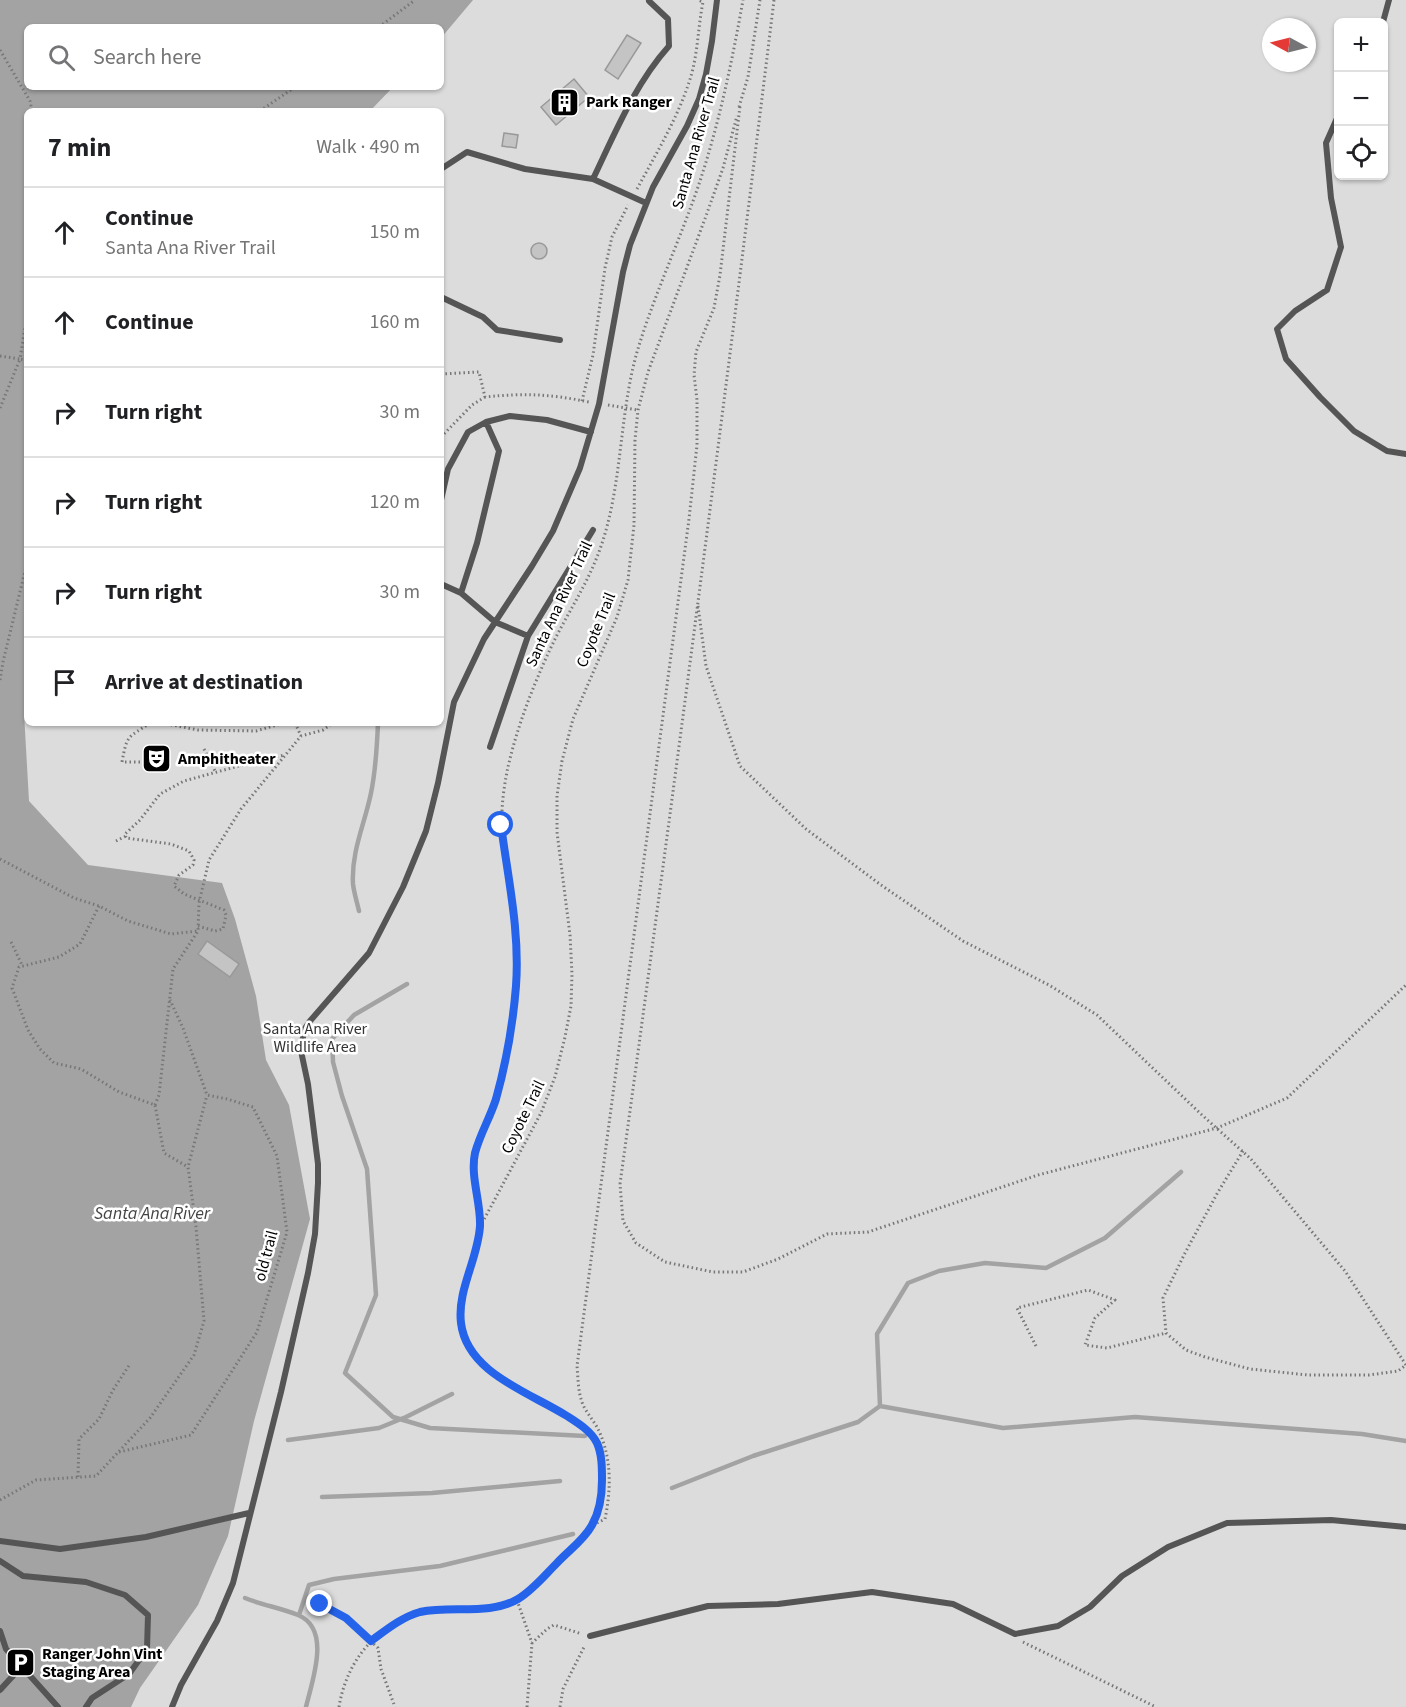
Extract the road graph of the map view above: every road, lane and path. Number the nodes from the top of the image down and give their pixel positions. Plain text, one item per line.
1 (415, 0) edge
2 (698, 0) edge
3 (742, 0) edge
4 (760, 0) edge
5 (774, 0) edge
6 (1389, 0) edge
7 (649, 1) edge
8 (703, 2) dead end
9 (716, 2) edge
10 (1384, 18) edge
11 (383, 24) edge
12 (0, 50) edge
13 (291, 90) edge
14 (740, 106) junction
15 (31, 108) edge
16 (264, 108) edge
17 (1334, 125) edge
18 (444, 166) edge
19 (593, 179) junction
20 (646, 203) junction
21 (444, 298) edge
22 (24, 334) edge
23 (560, 340) dead end
24 (0, 356) edge
25 (20, 359) junction
26 (24, 360) edge
27 (444, 374) edge
28 (485, 397) junction
29 (599, 404) junction
30 (0, 408) edge
31 (625, 408) junction
32 (638, 410) junction
33 (486, 422) junction
34 (591, 432) junction
35 (444, 433) edge
36 (1406, 454) edge
37 (444, 487) edge
38 (593, 530) dead end
39 (24, 575) edge
40 (444, 585) edge
41 (460, 593) junction
42 (698, 601) junction
43 (495, 622) junction
44 (528, 636) junction
45 (0, 680) edge
46 (145, 726) edge
47 (177, 726) edge
48 (274, 726) edge
49 (296, 726) edge
50 (328, 726) edge
51 (301, 736) junction
52 (490, 747) dead end
53 (204, 749) dead end
54 (286, 755) junction
55 (140, 762) dead end
56 (215, 772) junction
57 (126, 836) junction
58 (116, 841) dead end
59 (0, 859) edge
60 (200, 900) junction
61 (99, 906) junction
62 (198, 928) junction
63 (11, 942) dead end
64 (22, 965) junction
65 (1406, 985) edge
66 (170, 1000) junction
67 (207, 1095) junction
68 (155, 1105) junction
69 (1217, 1128) junction
70 (1243, 1151) junction
71 (188, 1167) junction
72 (480, 1228) junction
73 (1166, 1333) junction
74 (1036, 1346) dead end
75 (130, 1364) dead end
76 (1406, 1365) edge
77 (119, 1452) junction
78 (78, 1477) junction
79 (0, 1500) edge
80 (249, 1514) junction
81 (592, 1526) junction
82 (1406, 1527) edge
83 (0, 1541) edge
84 (0, 1561) edge
85 (517, 1600) junction
86 (320, 1604) dead end
87 (0, 1631) edge
88 (1015, 1634) junction
89 (590, 1636) junction
90 (371, 1641) junction
91 (532, 1642) junction
92 (22, 1666) junction
93 (0, 1690) edge
94 (58, 1707) edge
95 (86, 1707) edge
96 (172, 1707) edge
97 (339, 1707) edge
98 (395, 1707) edge
99 (527, 1707) edge
100 (560, 1707) edge
101 (1156, 1707) edge

1 - 11 path
2 - 8 path
3 - 31 path, Santa Ana River Trail
4 - 14 path, Coyote Trail
5 - 42 path
6 - 10 lane
7 - 19 lane
9 - 20 lane
12 - 15 path
13 - 16 path
14 - 32 path, Coyote Trail
14 - 81 path
17 - 36 lane
18 - 19 lane
19 - 20 lane
20 - 29 lane
21 - 23 lane
22 - 25 path
24 - 25 path
25 - 26 path
25 - 30 path
27 - 28 path
28 - 29 path
28 - 35 path
29 - 31 path
29 - 34 lane
31 - 32 path
31 - 72 path, Santa Ana River Trail
32 - 72 path, Coyote Trail
33 - 34 lane
33 - 37 lane
33 - 41 lane
34 - 43 lane
38 - 44 lane
39 - 45 path
40 - 41 lane
41 - 43 lane
42 - 69 path
42 - 69 path
43 - 44 lane
43 - 80 lane
44 - 52 lane
46 - 55 path
47 - 48 path
49 - 51 path
50 - 51 path
51 - 54 path
53 - 56 path
54 - 56 path
54 - 60 path
56 - 57 path
57 - 58 path
57 - 60 path
59 - 61 path
60 - 62 path
60 - 62 path
61 - 62 path
61 - 64 path
62 - 66 path
63 - 64 path
64 - 68 path
65 - 69 path
66 - 67 path
66 - 68 path
67 - 71 path
67 - 77 path, old trail
68 - 71 path
69 - 70 path
70 - 73 path
70 - 76 path
71 - 77 path
72 - 81 path
73 - 74 path
73 - 76 path
75 - 78 path
77 - 78 path
78 - 79 path
80 - 83 lane
80 - 96 lane
81 - 85 path
82 - 88 lane
84 - 95 lane
85 - 90 path
85 - 91 path
86 - 90 path
87 - 92 lane
88 - 89 lane
88 - 101 path
89 - 91 path
89 - 100 path
90 - 97 path
90 - 98 path
91 - 99 path
92 - 93 lane
92 - 94 lane

